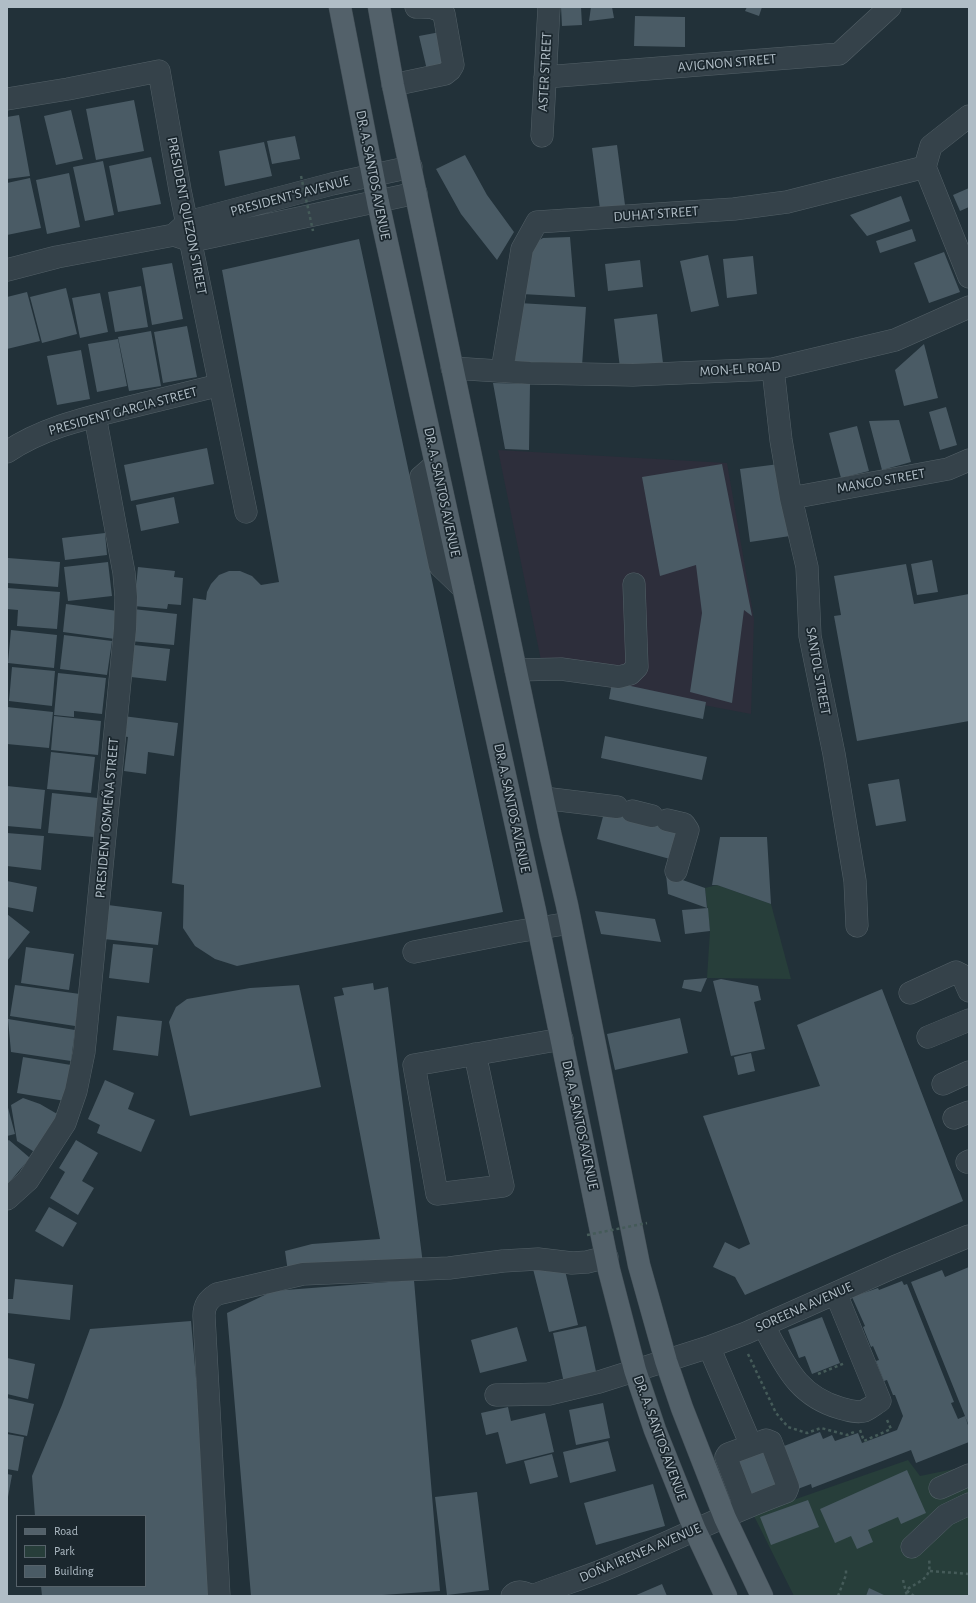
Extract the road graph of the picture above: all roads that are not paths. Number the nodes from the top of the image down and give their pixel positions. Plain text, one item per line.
1 (340, 7) edge
2 (379, 7) edge
3 (416, 7) edge
4 (549, 7) edge
5 (890, 7) edge
6 (545, 77) junction
7 (393, 85) junction
8 (7, 99) edge
9 (969, 116) edge
10 (542, 136) dead end
11 (411, 167) junction
12 (925, 167) junction
13 (372, 174) junction
14 (416, 194) junction
15 (378, 202) junction
16 (184, 233) junction
17 (7, 270) edge
18 (969, 277) edge
19 (969, 307) edge
20 (452, 368) junction
21 (773, 369) junction
22 (502, 371) junction
23 (220, 384) junction
24 (95, 416) junction
25 (7, 452) edge
26 (969, 460) edge
27 (791, 498) junction
28 (246, 512) dead end
29 (634, 584) dead end
30 (516, 670) junction
31 (543, 798) junction
32 (676, 871) dead end
33 (570, 923) junction
34 (857, 926) dead end
35 (537, 928) junction
36 (414, 952) dead end
37 (969, 991) edge
38 (910, 993) dead end
39 (969, 1020) edge
40 (928, 1037) dead end
41 (562, 1039) junction
42 (475, 1054) junction
43 (969, 1072) edge
44 (943, 1084) dead end
45 (7, 1199) edge
46 (969, 1236) edge
47 (607, 1257) junction
48 (836, 1294) junction
49 (763, 1325) junction
50 (709, 1347) junction
51 (666, 1360) junction
52 (635, 1370) junction
53 (496, 1395) dead end
54 (751, 1445) junction
55 (728, 1465) junction
56 (707, 1473) junction
57 (969, 1475) edge
58 (940, 1488) dead end
59 (969, 1504) edge
60 (745, 1507) junction
61 (725, 1518) junction
62 (695, 1530) junction
63 (912, 1547) dead end
64 (219, 1596) edge
65 (512, 1596) edge
66 (532, 1596) edge
67 (726, 1596) edge
68 (762, 1596) edge

1 - 13 main road, DR. A. SANTOS AVENUE
2 - 7 main road, DR. A. SANTOS AVENUE
3 - 7 street
4 - 6 street, ASTER STREET
5 - 6 street, AVIGNON STREET
6 - 10 street, ASTER STREET
7 - 11 main road, DR. A. SANTOS AVENUE
8 - 16 street, PRESIDENT QUEZON STREET
9 - 12 street
11 - 13 street, PRESIDENT'S AVENUE
11 - 14 main road, DR. A. SANTOS AVENUE
12 - 18 street
12 - 22 street, DUHAT STREET
13 - 15 main road, DR. A. SANTOS AVENUE
13 - 16 street, PRESIDENT'S AVENUE
14 - 15 street, PRESIDENT'S AVENUE
14 - 20 main road, DR. A. SANTOS AVENUE
15 - 16 street, PRESIDENT'S AVENUE
15 - 35 main road, DR. A. SANTOS AVENUE
16 - 17 street, PRESIDENT'S AVENUE
16 - 23 street, PRESIDENT QUEZON STREET
19 - 21 street, MON-EL ROAD
20 - 22 street, MON-EL ROAD
20 - 30 main road, DR. A. SANTOS AVENUE
21 - 22 street, MON-EL ROAD
21 - 27 street, SANTOL STREET
23 - 24 street, PRESIDENT GARCIA STREET
23 - 28 street, PRESIDENT QUEZON STREET
24 - 25 street, PRESIDENT GARCIA STREET
24 - 45 street, PRESIDENT OSMEÑA STREET
26 - 27 street, MANGO STREET
27 - 34 street, SANTOL STREET
29 - 30 street
30 - 31 main road, DR. A. SANTOS AVENUE
31 - 32 street
31 - 33 main road, DR. A. SANTOS AVENUE
33 - 35 street
33 - 51 main road, DR. A. SANTOS AVENUE
35 - 36 street
35 - 41 main road, DR. A. SANTOS AVENUE
37 - 38 street
39 - 40 street
41 - 42 street
41 - 47 main road, DR. A. SANTOS AVENUE
42 - 42 street
43 - 44 street
46 - 48 street, SOREENA AVENUE
47 - 52 main road, DR. A. SANTOS AVENUE
47 - 64 street
48 - 49 street, SOREENA AVENUE
48 - 49 street
49 - 50 street, SOREENA AVENUE
50 - 51 street, SOREENA AVENUE
50 - 54 street
51 - 52 street, SOREENA AVENUE
51 - 56 main road, DR. A. SANTOS AVENUE
52 - 53 street, SOREENA AVENUE
52 - 62 main road, DR. A. SANTOS AVENUE
54 - 55 street
54 - 60 street, DOÑA IRENEA AVENUE
55 - 56 street
55 - 60 street
56 - 61 main road, DR. A. SANTOS AVENUE
57 - 58 street
59 - 63 street
60 - 61 street, DOÑA IRENEA AVENUE
61 - 62 street, DOÑA IRENEA AVENUE
61 - 68 main road, DR. A. SANTOS AVENUE
62 - 66 street, DOÑA IRENEA AVENUE
62 - 67 main road, DR. A. SANTOS AVENUE
65 - 66 street, DOÑA IRENEA AVENUE

